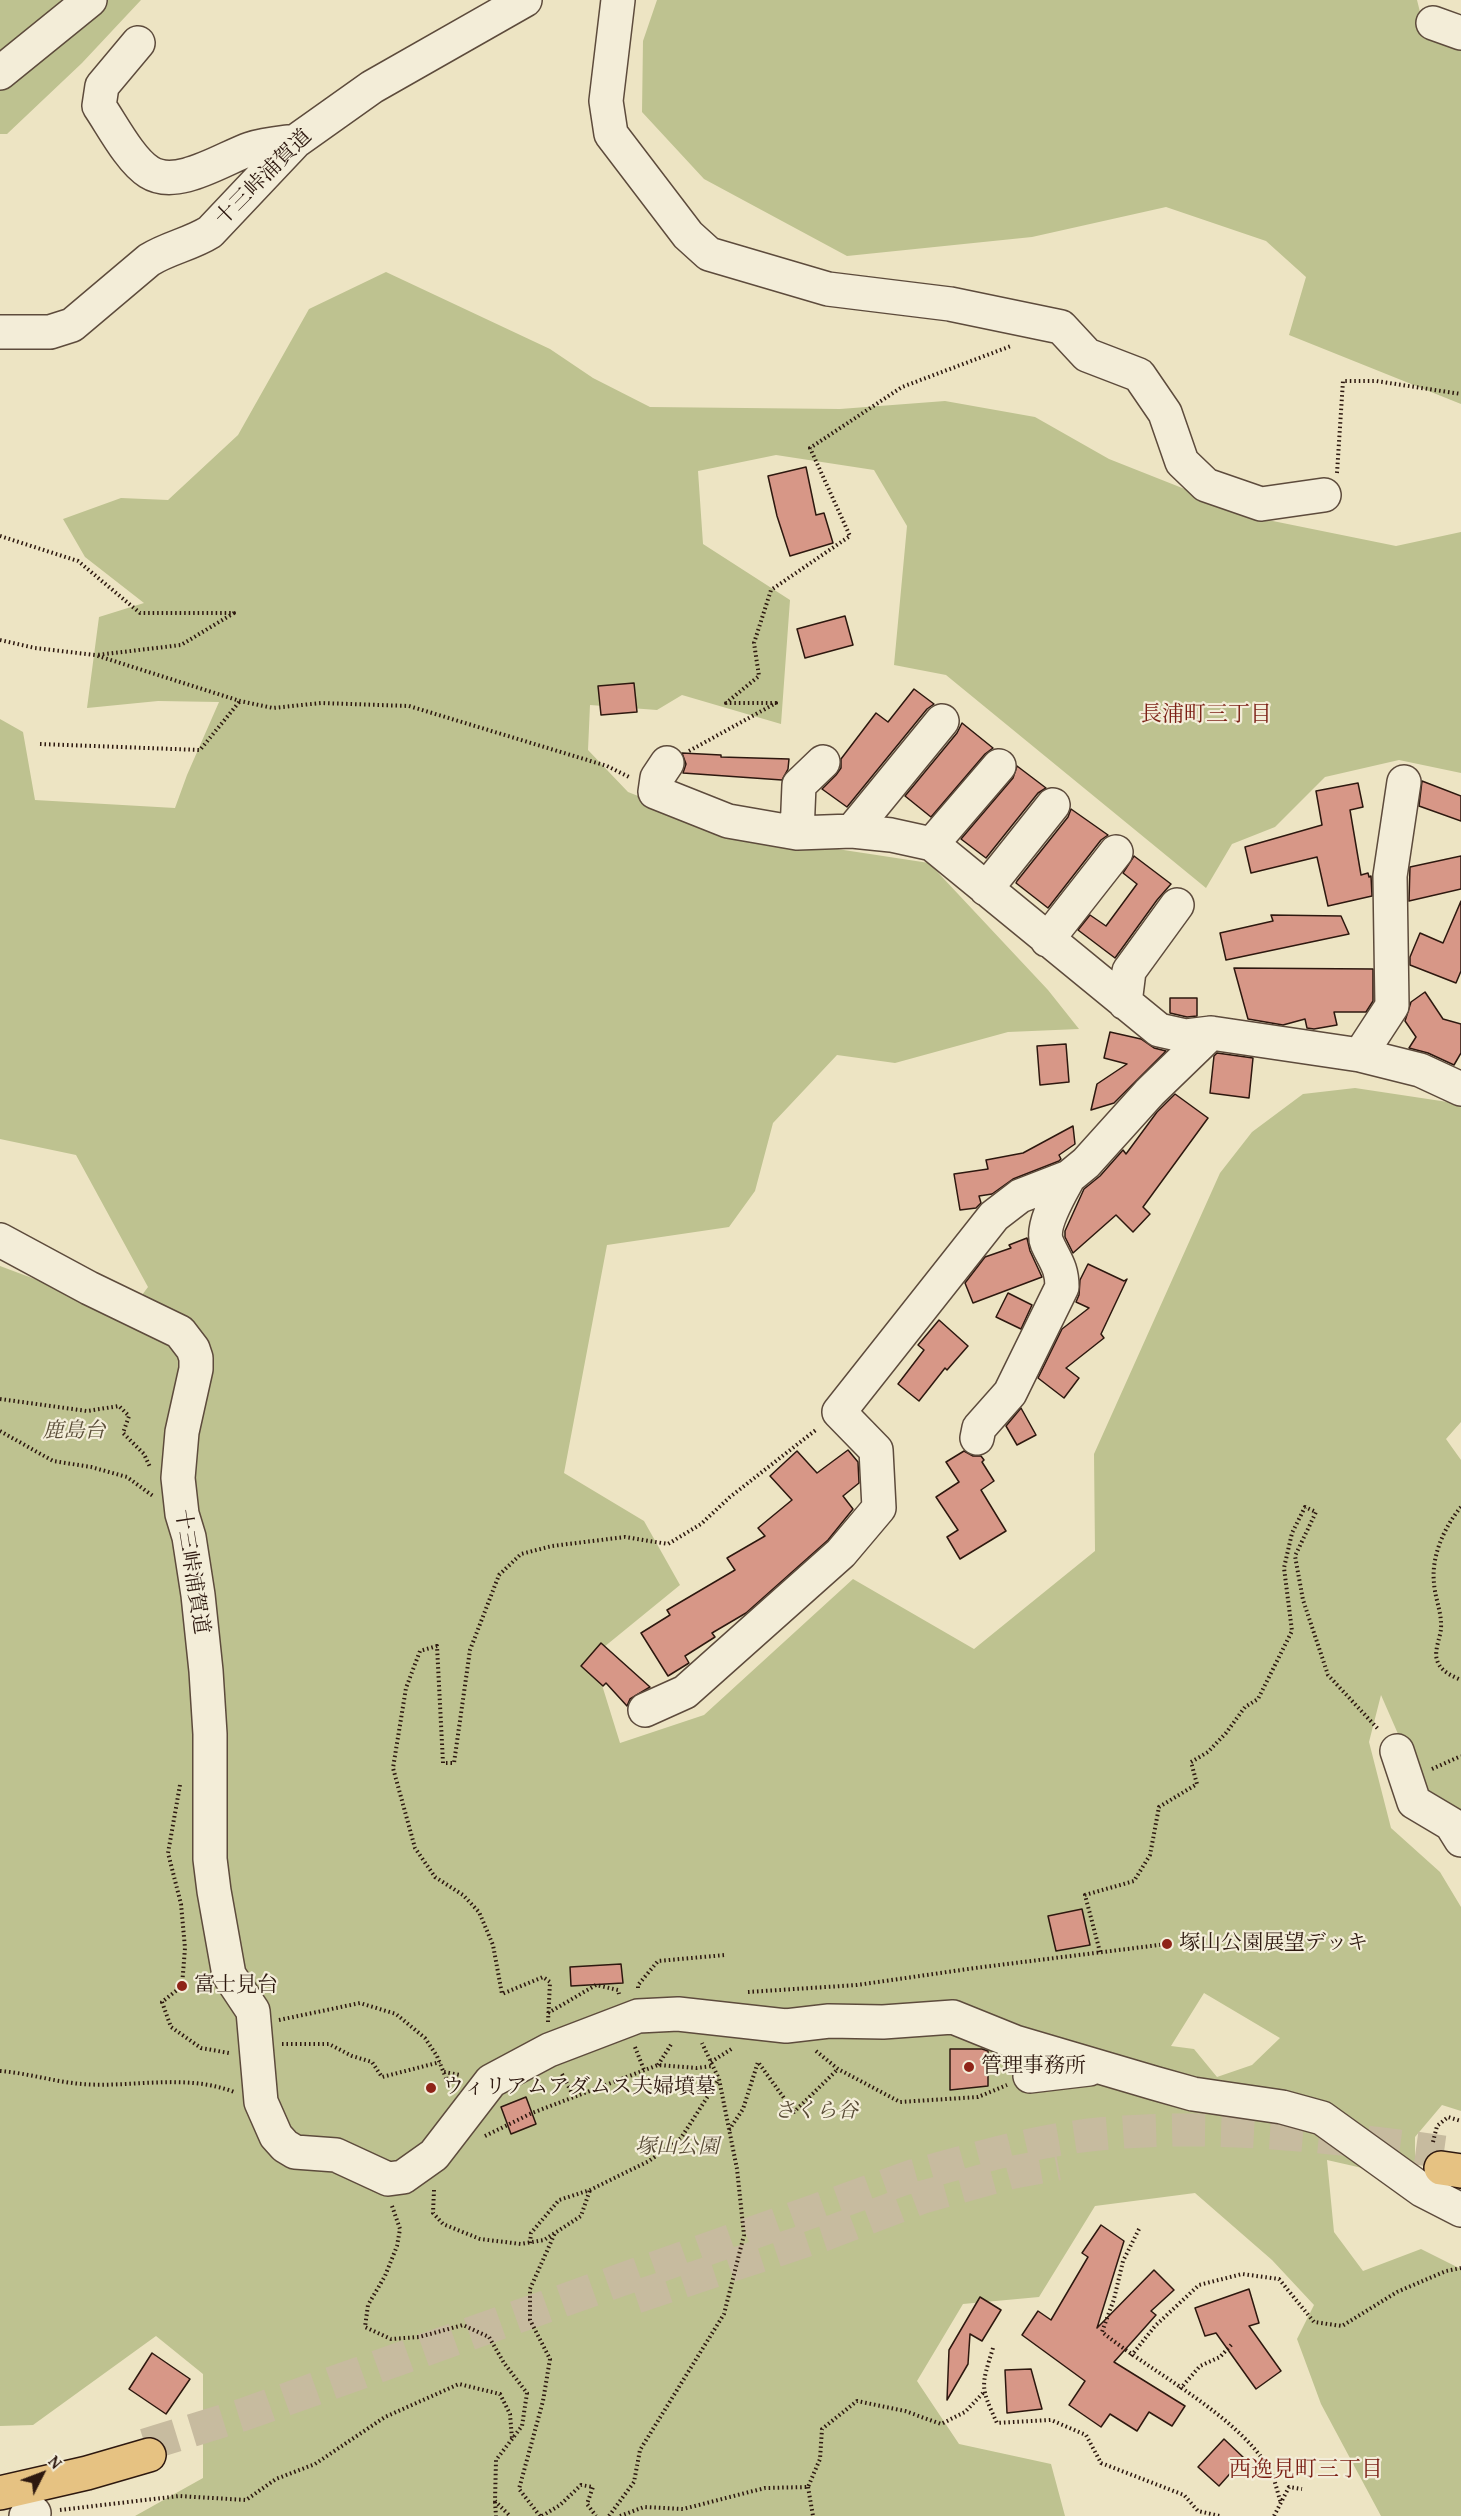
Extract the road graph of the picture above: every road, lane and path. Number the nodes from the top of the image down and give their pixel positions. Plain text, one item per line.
1 (90, 0) edge
2 (525, 0) edge
3 (618, 0) edge
4 (138, 43) dead end
5 (0, 74) edge
6 (296, 141) junction
7 (0, 332) edge
8 (1018, 343) dead end
9 (1461, 394) edge
10 (1324, 495) joint
11 (0, 536) edge
12 (0, 640) edge
13 (95, 655) junction
14 (240, 701) junction
15 (942, 721) dead end
16 (40, 744) dead end
17 (823, 762) dead end
18 (667, 763) joint
19 (999, 765) dead end
20 (636, 781) dead end
21 (1404, 782) dead end
22 (1053, 806) dead end
23 (852, 831) junction
24 (797, 833) junction
25 (933, 844) junction
26 (1116, 852) dead end
27 (986, 889) junction
28 (1177, 905) dead end
29 (1047, 940) junction
30 (1125, 1003) junction
31 (1210, 1033) junction
32 (1360, 1055) junction
33 (1461, 1089) edge
34 (1069, 1177) junction
35 (0, 1240) edge
36 (0, 1399) edge
37 (839, 1412) junction
38 (0, 1431) edge
39 (977, 1438) dead end
40 (152, 1473) dead end
41 (149, 1494) dead end
42 (1461, 1507) edge
43 (1461, 1680) edge
44 (645, 1710) dead end
45 (1397, 1751) joint
46 (1461, 1840) edge
47 (1167, 1944) dead end
48 (1100, 1952) junction
49 (724, 1955) dead end
50 (740, 1992) dead end
51 (581, 1994) dead end
52 (253, 2011) junction
53 (548, 2013) junction
54 (636, 2028) junction
55 (682, 2029) junction
56 (272, 2044) dead end
57 (555, 2061) junction
58 (440, 2062) junction
59 (658, 2065) junction
60 (712, 2066) junction
61 (1102, 2067) junction
62 (644, 2070) junction
63 (0, 2071) edge
64 (1030, 2076) joint
65 (719, 2079) junction
66 (453, 2095) dead end
67 (574, 2097) junction
68 (261, 2102) junction
69 (532, 2113) dead end
70 (729, 2130) junction
71 (380, 2175) junction
72 (590, 2190) junction
73 (432, 2192) dead end
74 (1461, 2210) edge
75 (1139, 2229) dead end
76 (555, 2233) junction
77 (530, 2243) junction
78 (1461, 2268) edge
79 (1232, 2344) dead end
80 (993, 2348) dead end
81 (1131, 2356) junction
82 (1180, 2389) junction
83 (983, 2393) junction
84 (512, 2439) junction
85 (0, 2481) edge
86 (808, 2487) junction
87 (1302, 2489) dead end
88 (0, 2493) edge
89 (495, 2501) junction
90 (1281, 2503) junction
91 (30, 2515) edge
92 (496, 2516) edge
93 (510, 2516) edge
94 (541, 2516) edge
95 (596, 2516) edge
96 (609, 2516) edge
97 (620, 2516) edge
98 (813, 2516) edge
99 (1220, 2516) edge
100 (1274, 2516) edge

1 - 5 street
2 - 6 street, 十三峠浦賀道
3 - 10 street
4 - 6 street
6 - 7 street, 十三峠浦賀道
8 - 18 path
9 - 10 path
11 - 13 path
12 - 13 path
13 - 14 path
14 - 16 path
14 - 20 path
15 - 23 street
17 - 24 street
18 - 24 street
19 - 25 street
21 - 32 street
22 - 27 street
23 - 24 street
23 - 25 street
25 - 27 street
26 - 29 street
27 - 29 street
28 - 30 street
29 - 30 street
30 - 31 street
31 - 32 street
31 - 34 street
32 - 33 street
34 - 37 street
34 - 39 street
35 - 52 street, 十三峠浦賀道
36 - 40 path
37 - 44 street
37 - 53 path
38 - 41 path
42 - 43 path
45 - 46 street
45 - 48 path
47 - 48 path
48 - 50 path
49 - 54 path
51 - 53 path
52 - 58 path
52 - 68 street
53 - 57 path
54 - 55 street
54 - 57 street
54 - 62 path
55 - 59 path
55 - 60 path
55 - 61 street
56 - 58 path
57 - 67 path
57 - 71 street
58 - 66 path
59 - 60 path
59 - 62 path
60 - 65 path
61 - 64 street
61 - 74 street
62 - 67 path
63 - 68 path
64 - 70 path
65 - 70 path
65 - 72 path
67 - 69 path
68 - 71 street
70 - 96 path
71 - 84 path
72 - 76 path
72 - 77 path
73 - 77 path
75 - 81 path
76 - 77 path
76 - 94 path
78 - 81 path
79 - 82 path
80 - 83 path
81 - 82 path
82 - 90 path
83 - 86 path
83 - 99 path
84 - 89 path
84 - 91 path
85 - 88 highway
86 - 97 path
86 - 98 path
87 - 90 path
89 - 92 path
89 - 93 path
90 - 100 path
94 - 95 path

